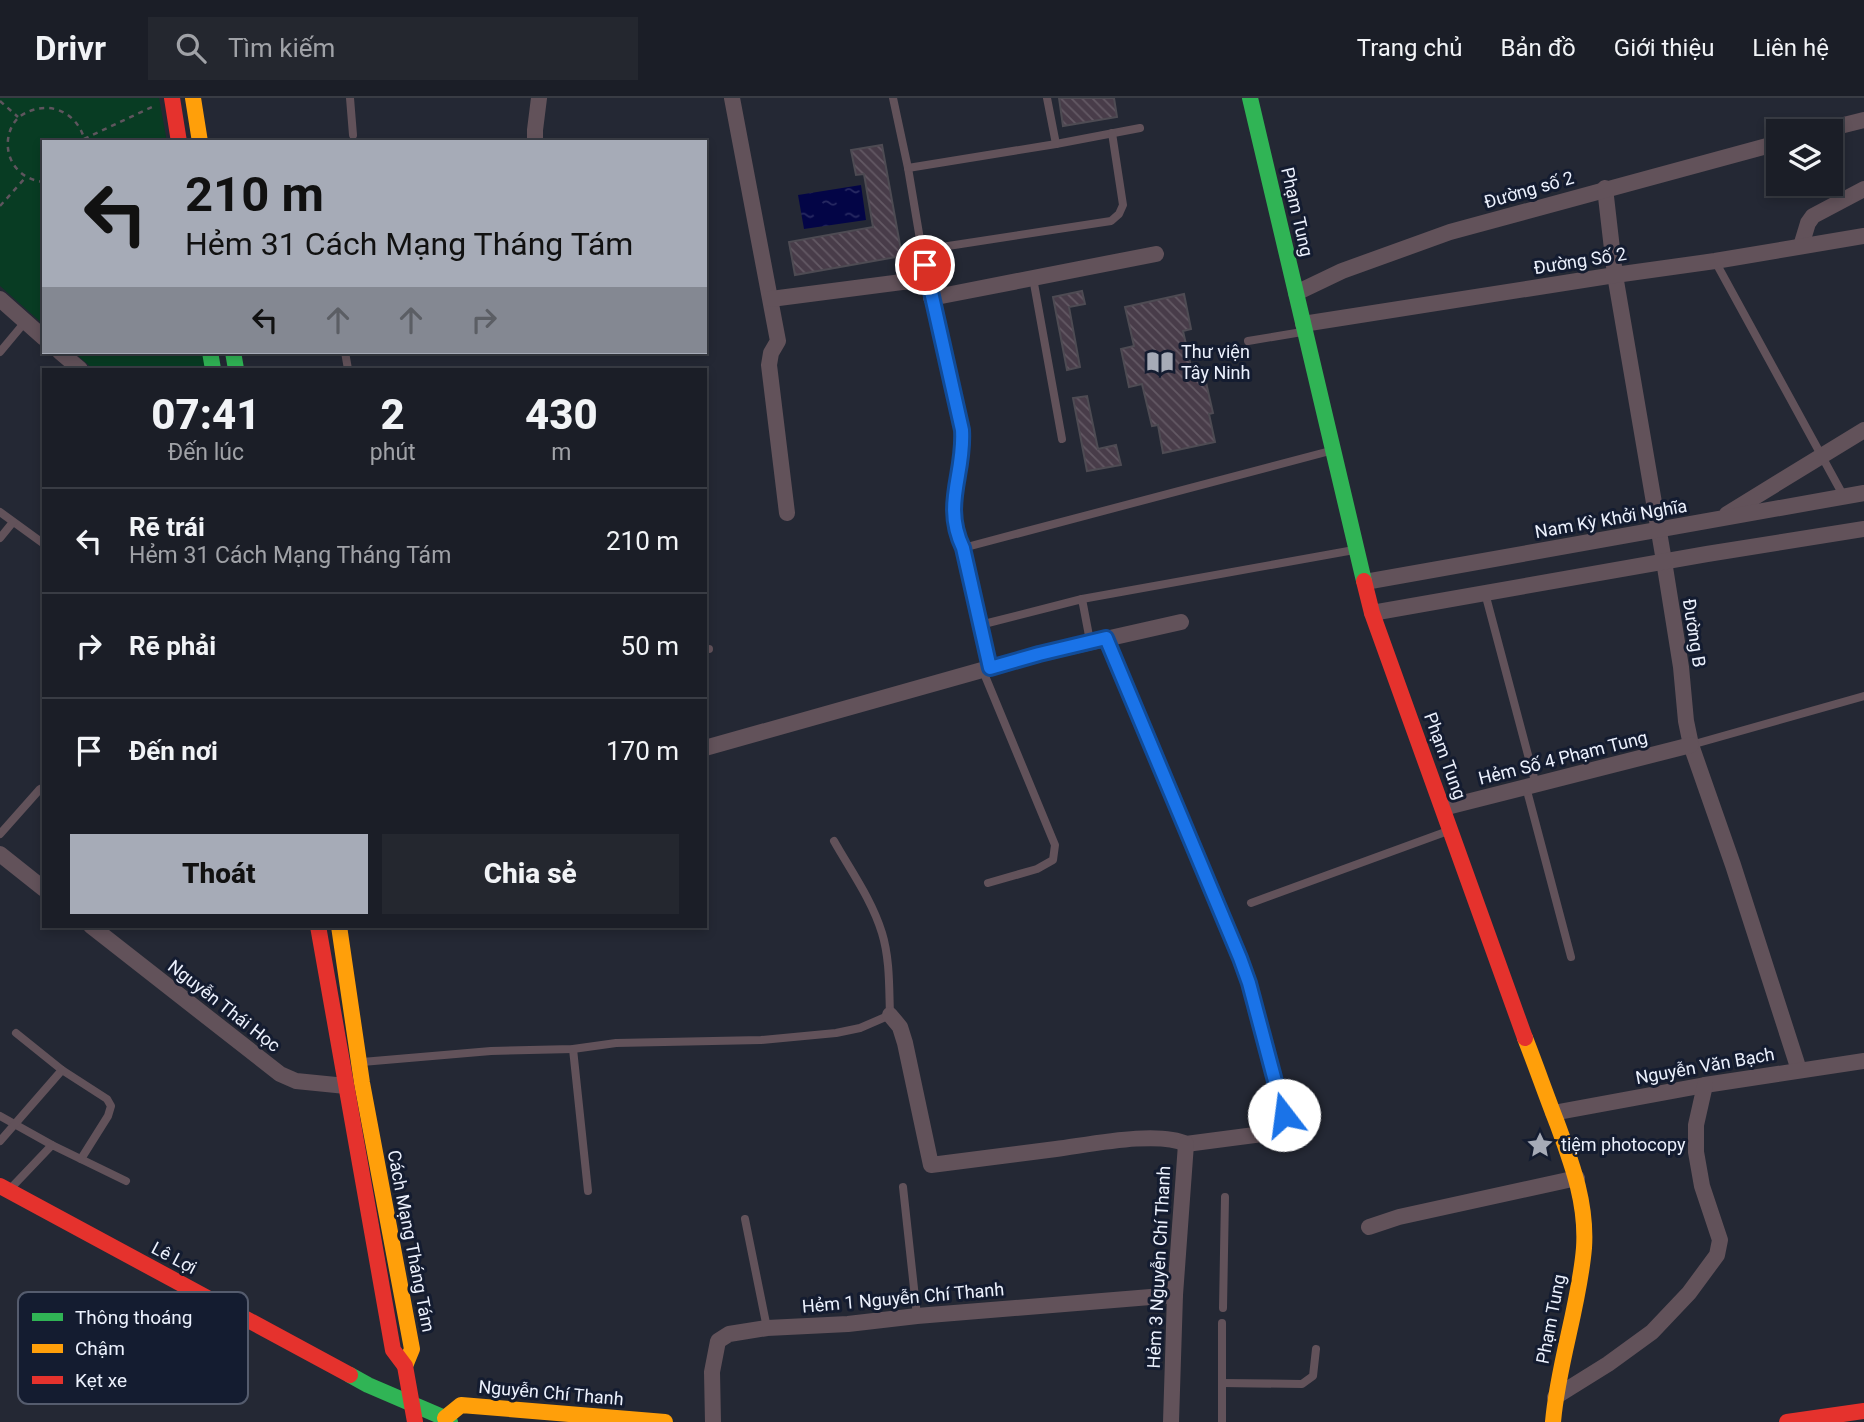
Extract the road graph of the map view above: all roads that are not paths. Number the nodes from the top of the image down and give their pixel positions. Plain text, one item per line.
1 (193, 98) edge
2 (350, 98) edge
3 (539, 98) edge
4 (732, 98) edge
5 (893, 98) edge
6 (1047, 98) edge
7 (1250, 98) edge
8 (166, 101) edge
9 (1864, 120) edge
10 (1843, 125) edge
11 (1140, 128) dead end
12 (1112, 133) junction
13 (353, 135) dead end
14 (178, 140) edge
15 (200, 140) edge
16 (535, 140) edge
17 (1056, 144) junction
18 (1766, 145) edge
19 (908, 168) junction
20 (1605, 188) junction
21 (1864, 189) edge
22 (1864, 236) edge
23 (1801, 246) junction
24 (922, 250) junction
25 (1156, 254) dead end
26 (1715, 261) junction
27 (1615, 275) junction
28 (1033, 278) junction
29 (927, 281) junction
30 (1296, 293) junction
31 (931, 298) junction
32 (0, 299) edge
33 (771, 299) junction
34 (25, 322) junction
35 (1304, 328) junction
36 (42, 336) edge
37 (1248, 341) dead end
38 (0, 352) edge
39 (62, 354) edge
40 (79, 368) edge
41 (1864, 430) edge
42 (1062, 439) dead end
43 (1333, 450) junction
44 (1821, 455) junction
45 (1864, 492) edge
46 (1843, 495) junction
47 (0, 512) edge
48 (787, 513) dead end
49 (1719, 519) junction
50 (13, 522) junction
51 (1864, 530) edge
52 (1658, 531) junction
53 (0, 538) edge
54 (42, 543) edge
55 (963, 548) junction
56 (1357, 550) junction
57 (1664, 561) junction
58 (1365, 582) junction
59 (1485, 593) junction
60 (1082, 599) junction
61 (1372, 613) junction
62 (1181, 622) dead end
63 (980, 625) junction
64 (1098, 640) junction
65 (986, 669) junction
66 (1862, 697) edge
67 (1864, 707) edge
68 (1692, 746) junction
69 (707, 747) edge
70 (1531, 786) junction
71 (42, 788) edge
72 (1443, 808) junction
73 (1451, 830) junction
74 (0, 834) edge
75 (834, 841) dead end
76 (0, 854) edge
77 (988, 883) dead end
78 (42, 887) edge
79 (1251, 903) dead end
80 (94, 928) edge
81 (318, 928) edge
82 (340, 928) edge
83 (1571, 957) dead end
84 (890, 1015) junction
85 (16, 1034) dead end
86 (573, 1049) junction
87 (1864, 1060) edge
88 (359, 1063) junction
89 (62, 1070) junction
90 (1799, 1070) junction
91 (354, 1085) junction
92 (1705, 1085) junction
93 (1553, 1113) junction
94 (0, 1116) edge
95 (15, 1123) junction
96 (0, 1141) edge
97 (1186, 1144) junction
98 (52, 1145) junction
99 (81, 1159) junction
100 (1577, 1178) junction
101 (126, 1181) dead end
102 (904, 1187) dead end
103 (4, 1188) edge
104 (588, 1191) dead end
105 (1225, 1197) dead end
106 (745, 1219) dead end
107 (1369, 1227) dead end
108 (196, 1292) edge
109 (1175, 1295) junction
110 (1223, 1308) dead end
111 (916, 1317) junction
112 (248, 1320) edge
113 (1223, 1323) dead end
114 (766, 1328) junction
115 (1316, 1349) dead end
116 (1222, 1382) junction
117 (1555, 1397) junction
118 (411, 1404) junction
119 (1864, 1411) edge
120 (448, 1420) edge
121 (415, 1422) edge
122 (652, 1422) edge
123 (665, 1422) edge
124 (713, 1422) edge
125 (1171, 1422) edge
126 (1222, 1422) edge
127 (1553, 1422) edge
128 (1787, 1422) edge

1 - 15 street
2 - 13 lane
3 - 16 street
4 - 33 street
5 - 19 lane
6 - 17 lane
7 - 30 street, Phạm Tung
8 - 14 street
9 - 10 street
11 - 12 lane
12 - 17 lane
12 - 24 lane
17 - 19 lane
18 - 20 street, Đường số 2
19 - 24 lane
20 - 27 street, Đường B
20 - 30 street, Đường số 2
21 - 23 street
22 - 23 street, Đường Số 2
23 - 26 street, Đường Số 2
24 - 29 lane
25 - 28 street
26 - 27 street, Đường Số 2
26 - 44 lane
27 - 35 street, Đường Số 2
27 - 52 street, Đường B
28 - 31 street
28 - 42 lane
29 - 31 lane
29 - 33 street
30 - 35 street, Phạm Tung
31 - 55 lane
32 - 34 street
33 - 48 street
34 - 36 street
34 - 38 lane
35 - 37 lane
35 - 43 street, Phạm Tung
39 - 40 street
41 - 44 street
43 - 55 lane
43 - 56 street, Phạm Tung
44 - 46 lane
44 - 49 street
45 - 46 street, Nam Kỳ Khởi Nghĩa
46 - 49 street, Nam Kỳ Khởi Nghĩa
47 - 50 lane
49 - 52 street, Nam Kỳ Khởi Nghĩa
50 - 53 lane
50 - 54 lane
51 - 57 street
52 - 57 street, Đường B
52 - 58 street, Nam Kỳ Khởi Nghĩa
55 - 63 lane
56 - 58 street, Phạm Tung
56 - 60 lane
57 - 59 street
57 - 68 street, Đường B
58 - 61 street, Phạm Tung
59 - 61 street
59 - 70 lane
60 - 63 lane
60 - 64 lane
61 - 72 street, Phạm Tung
62 - 64 street
63 - 65 lane
64 - 65 street
64 - 97 street, Hẻm 3 Nguyễn Chí Thanh
65 - 69 street
65 - 77 lane
66 - 67 lane
66 - 68 lane
68 - 70 street, Hẻm Số 4 Phạm Tung
68 - 90 street, Đường B
70 - 72 street, Hẻm Số 4 Phạm Tung
70 - 83 lane
71 - 74 lane
72 - 73 street, Phạm Tung
73 - 79 lane
73 - 93 street, Phạm Tung
75 - 84 lane
76 - 78 street
80 - 91 street, Nguyễn Thái Học
81 - 91 street, Cách Mạng Tháng Tám
82 - 88 street, Cách Mạng Tháng Tám
84 - 86 lane
84 - 97 street
85 - 89 lane
86 - 88 lane
86 - 104 lane
87 - 90 street, Nguyễn Văn Bạch
88 - 91 street, Cách Mạng Tháng Tám
89 - 95 lane
89 - 99 lane
90 - 92 street, Nguyễn Văn Bạch
91 - 118 street, Cách Mạng Tháng Tám
92 - 93 street, Nguyễn Văn Bạch
92 - 117 street
93 - 100 street, Phạm Tung
94 - 95 lane
95 - 96 lane
95 - 98 lane
97 - 109 street, Hẻm 3 Nguyễn Chí Thanh
98 - 99 lane
98 - 103 lane
99 - 101 lane
100 - 107 street
100 - 117 street, Phạm Tung
102 - 111 lane
103 - 108 street, Lê Lợi
105 - 110 lane
106 - 114 lane
109 - 111 street, Hẻm 1 Nguyễn Chí Thanh
109 - 125 street, Hẻm 3 Nguyễn Chí Thanh
111 - 114 street, Hẻm 1 Nguyễn Chí Thanh
112 - 118 street, Lê Lợi
113 - 116 lane
114 - 124 street, Hẻm 1 Nguyễn Chí Thanh
115 - 116 lane
116 - 126 lane
117 - 127 street, Phạm Tung
118 - 120 street, Lê Lợi
118 - 121 street, Cách Mạng Tháng Tám
119 - 128 street
120 - 122 street, Nguyễn Chí Thanh
122 - 123 street, Nguyễn Chí Thanh

